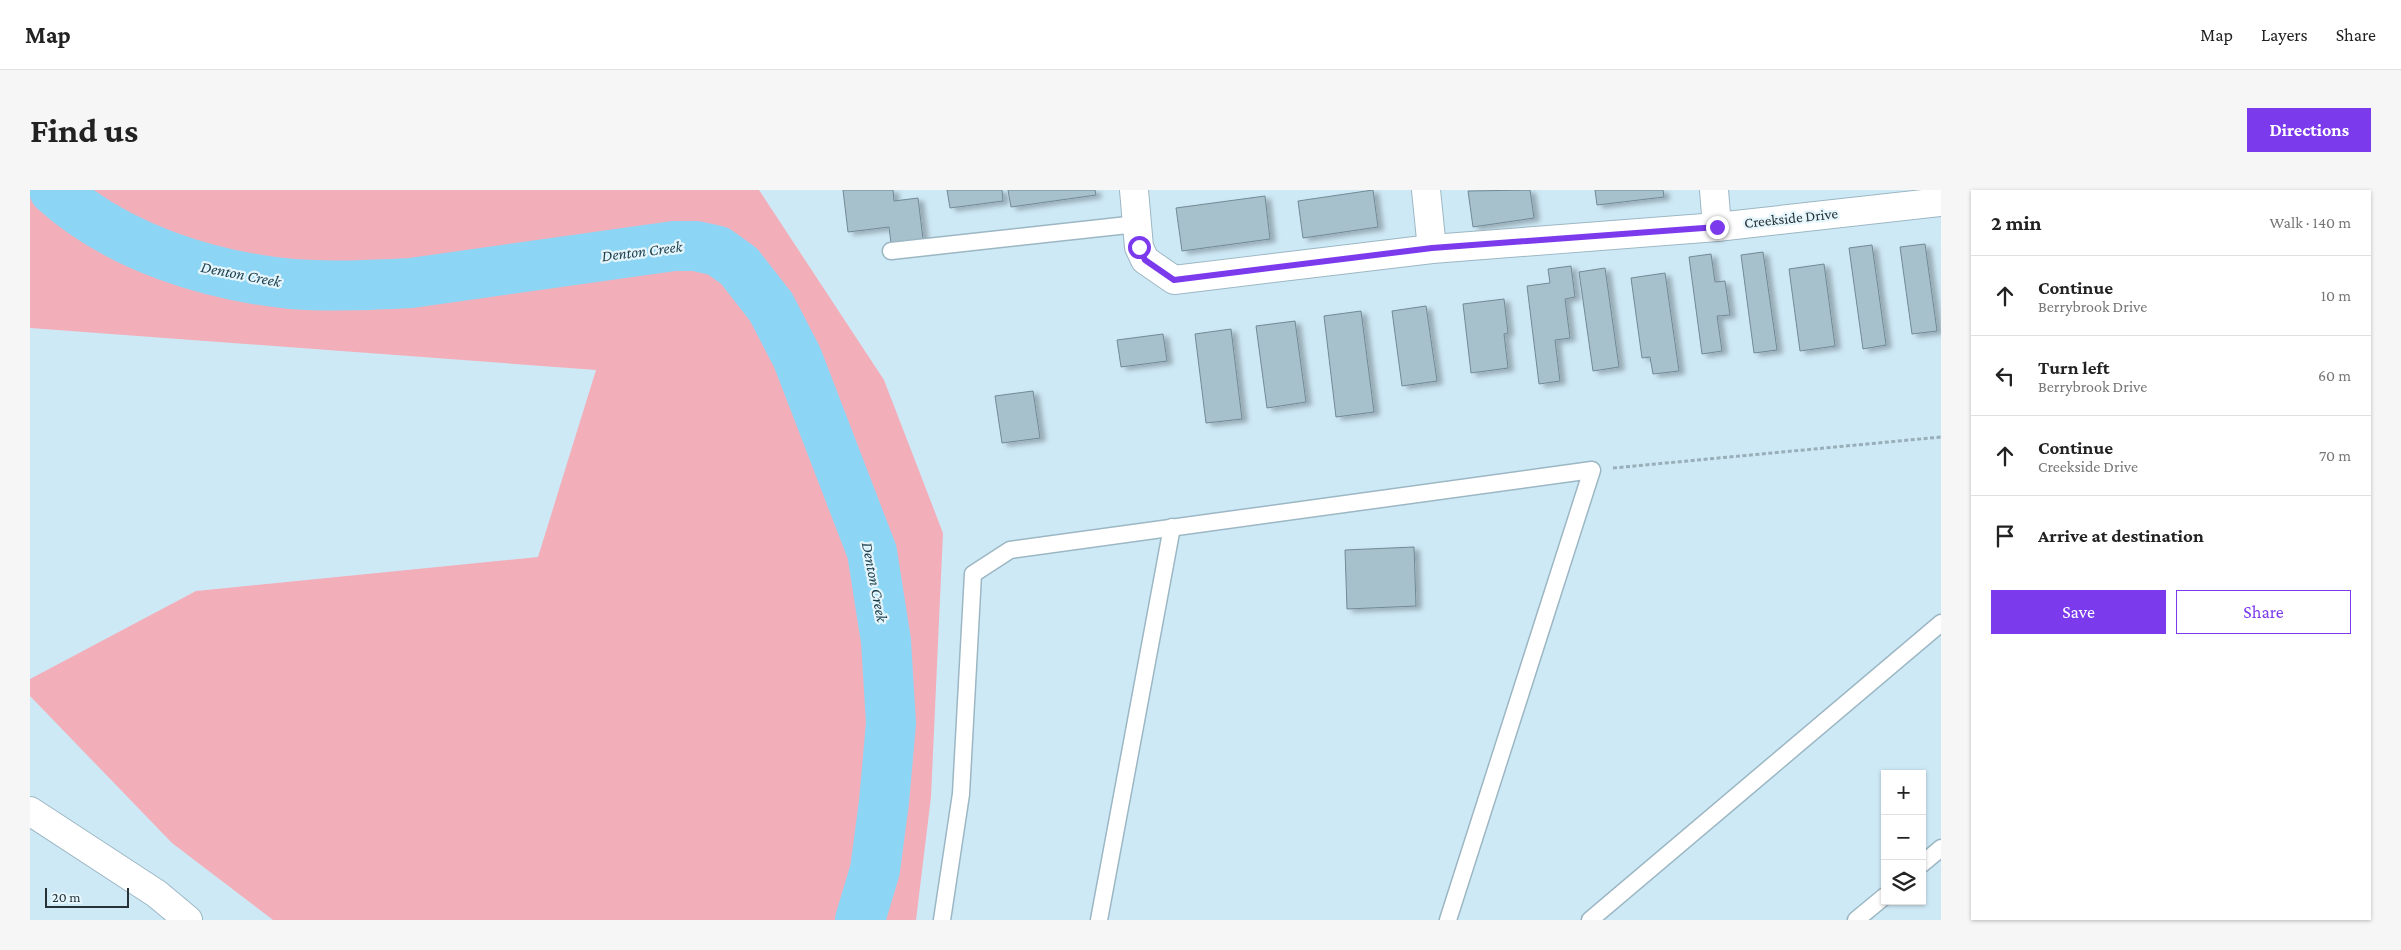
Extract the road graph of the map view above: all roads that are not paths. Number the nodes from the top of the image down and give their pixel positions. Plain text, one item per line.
1 (1134, 190) edge
2 (1426, 190) edge
3 (1714, 190) edge
4 (1941, 202) edge
5 (1137, 224) junction
6 (1717, 227) junction
7 (1432, 248) junction
8 (891, 251) dead end
9 (1172, 527) junction
10 (1941, 623) edge
11 (30, 811) edge
12 (1941, 848) edge
13 (1926, 861) edge
14 (1881, 899) edge
15 (188, 920) edge
16 (942, 920) edge
17 (1099, 920) edge
18 (1448, 920) edge
19 (1590, 920) edge
20 (1856, 920) edge

1 - 5 street, Creekside Drive
2 - 7 street
3 - 6 street
4 - 6 street, Creekside Drive
5 - 7 street, Creekside Drive
5 - 8 lane
6 - 7 street, Creekside Drive
9 - 16 lane
9 - 17 lane
9 - 18 lane
10 - 19 lane
11 - 15 street
12 - 13 lane
14 - 20 lane

